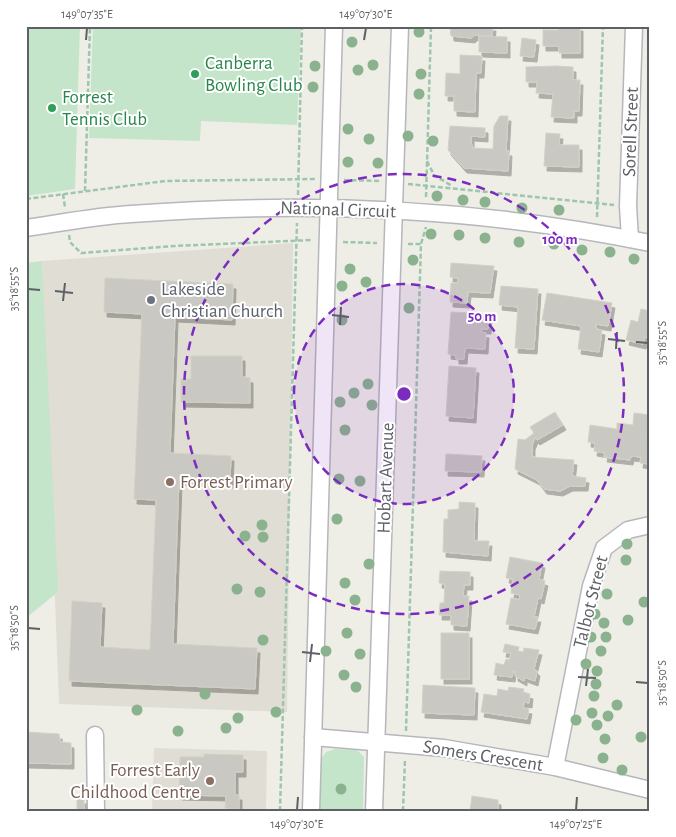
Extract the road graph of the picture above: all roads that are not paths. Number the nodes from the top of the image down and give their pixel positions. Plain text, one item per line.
1 (334, 26) edge
2 (400, 26) edge
3 (634, 26) edge
4 (329, 207) junction
5 (395, 211) junction
6 (26, 228) edge
7 (630, 239) junction
8 (650, 243) edge
9 (650, 525) edge
10 (95, 735) dead end
11 (313, 737) junction
12 (377, 742) junction
13 (555, 767) junction
14 (650, 790) edge
15 (96, 811) edge
16 (311, 811) edge
17 (374, 811) edge

1 - 4 street
2 - 5 street, Hobart Avenue
3 - 7 street, Sorell Street
4 - 5 street, National Circuit
4 - 6 street, National Circuit
4 - 11 street
5 - 7 street, National Circuit
5 - 12 street, Hobart Avenue
7 - 8 street, National Circuit
9 - 13 street, Talbot Street
10 - 15 street
11 - 12 street, Somers Crescent
11 - 16 street
12 - 13 street, Somers Crescent
12 - 17 street, Hobart Avenue
13 - 14 street, Somers Crescent

